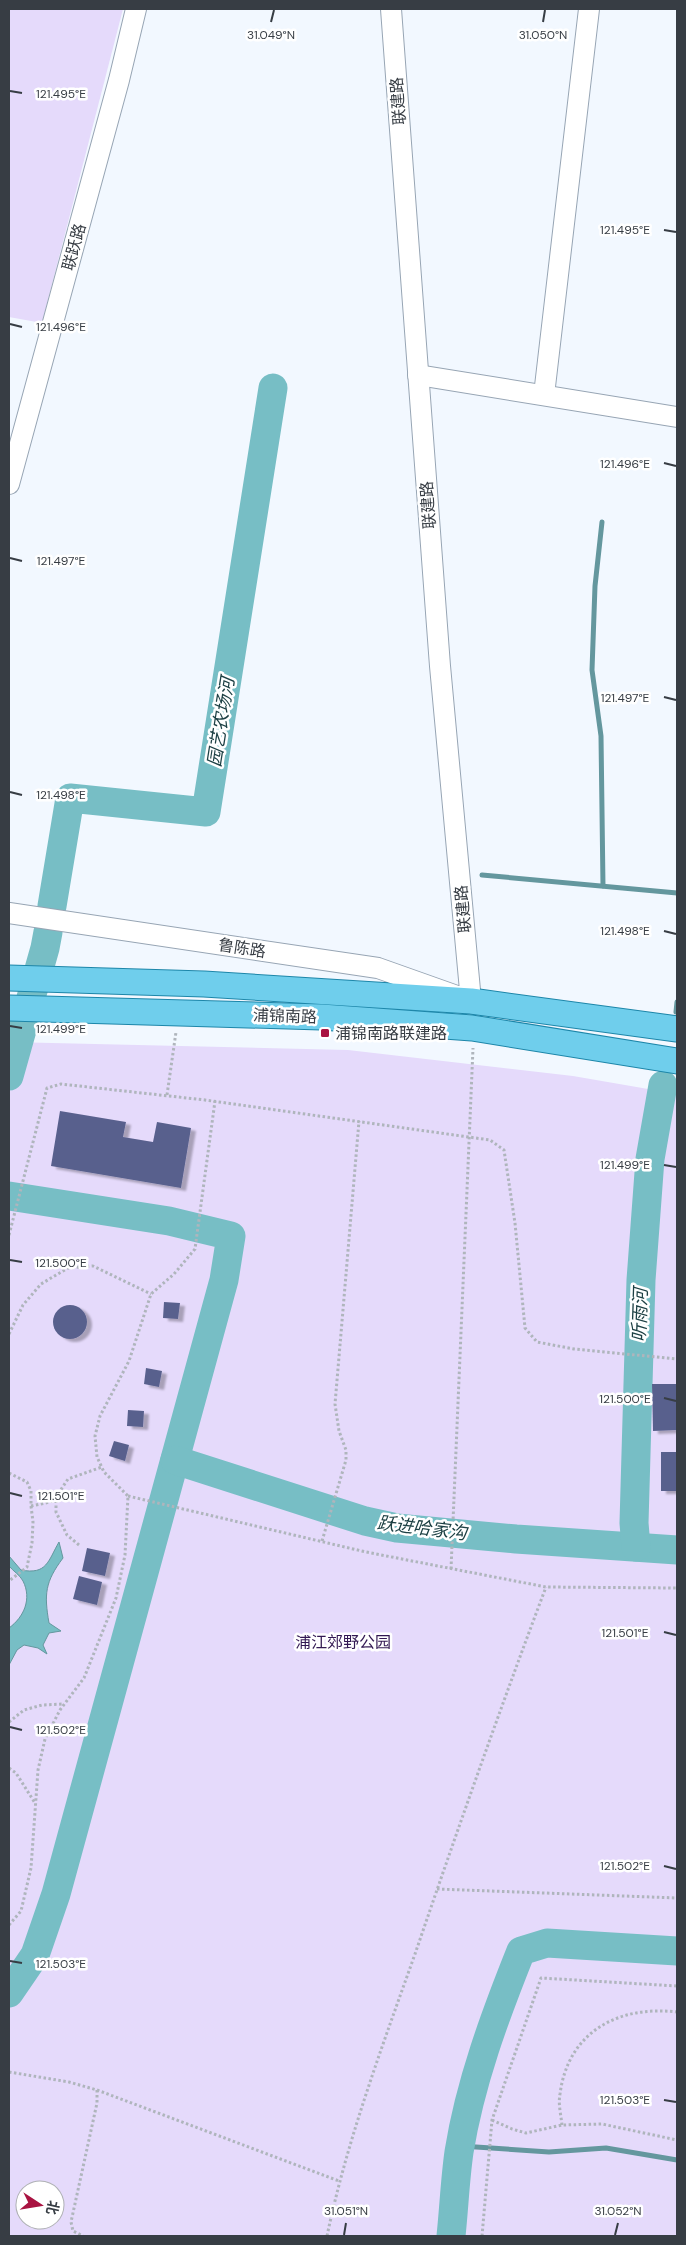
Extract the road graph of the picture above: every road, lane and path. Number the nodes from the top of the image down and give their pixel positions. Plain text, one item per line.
1 (136, 9) edge
2 (390, 9) edge
3 (589, 9) edge
4 (418, 375) junction
5 (544, 395) junction
6 (677, 417) edge
7 (9, 484) edge
8 (9, 913) edge
9 (9, 978) edge
10 (471, 1001) junction
11 (9, 1008) edge
12 (179, 1012) junction
13 (472, 1028) junction
14 (677, 1029) edge
15 (677, 1061) edge
16 (167, 1096) junction
17 (214, 1101) junction
18 (358, 1121) junction
19 (470, 1137) junction
20 (9, 1235) edge
21 (151, 1294) junction
22 (9, 1334) edge
23 (677, 1359) edge
24 (102, 1467) junction
25 (9, 1473) edge
26 (128, 1496) junction
27 (56, 1497) junction
28 (30, 1506) junction
29 (322, 1542) junction
30 (80, 1545) dead end
31 (451, 1569) junction
32 (9, 1580) edge
33 (546, 1587) junction
34 (677, 1588) edge
35 (65, 1704) junction
36 (9, 1722) edge
37 (9, 1768) edge
38 (35, 1803) junction
39 (437, 1889) junction
40 (677, 1898) edge
41 (9, 1925) edge
42 (677, 1986) edge
43 (677, 2012) edge
44 (9, 2072) edge
45 (97, 2090) junction
46 (492, 2120) junction
47 (562, 2125) junction
48 (677, 2140) edge
49 (339, 2181) junction
50 (83, 2236) edge
51 (326, 2236) edge
52 (482, 2236) edge

1 - 7 street, 联跃路
2 - 4 street, 联建路
3 - 5 street
4 - 5 street
4 - 10 street, 联建路
5 - 6 street
8 - 10 street, 鲁陈路
9 - 10 main road, 浦锦南路
10 - 14 main road, 浦锦南路
11 - 12 main road, 浦锦南路
12 - 13 main road, 浦锦南路
12 - 16 path
13 - 15 main road, 浦锦南路
13 - 19 path
16 - 17 path
16 - 20 path
17 - 18 path
17 - 21 path
18 - 19 path
18 - 29 path
19 - 23 path
19 - 31 path
21 - 22 path
21 - 24 path
24 - 26 path
24 - 27 path
25 - 28 path
26 - 29 path
26 - 35 path
27 - 28 path
27 - 30 path
28 - 32 path
29 - 31 path
31 - 33 path
33 - 34 path
33 - 39 path
35 - 36 path
35 - 38 path
37 - 38 path
38 - 41 path
39 - 40 path
39 - 49 path
42 - 46 path
43 - 47 path
44 - 45 path
45 - 49 path
45 - 50 path
46 - 47 path
46 - 52 path
47 - 48 path
49 - 51 path

